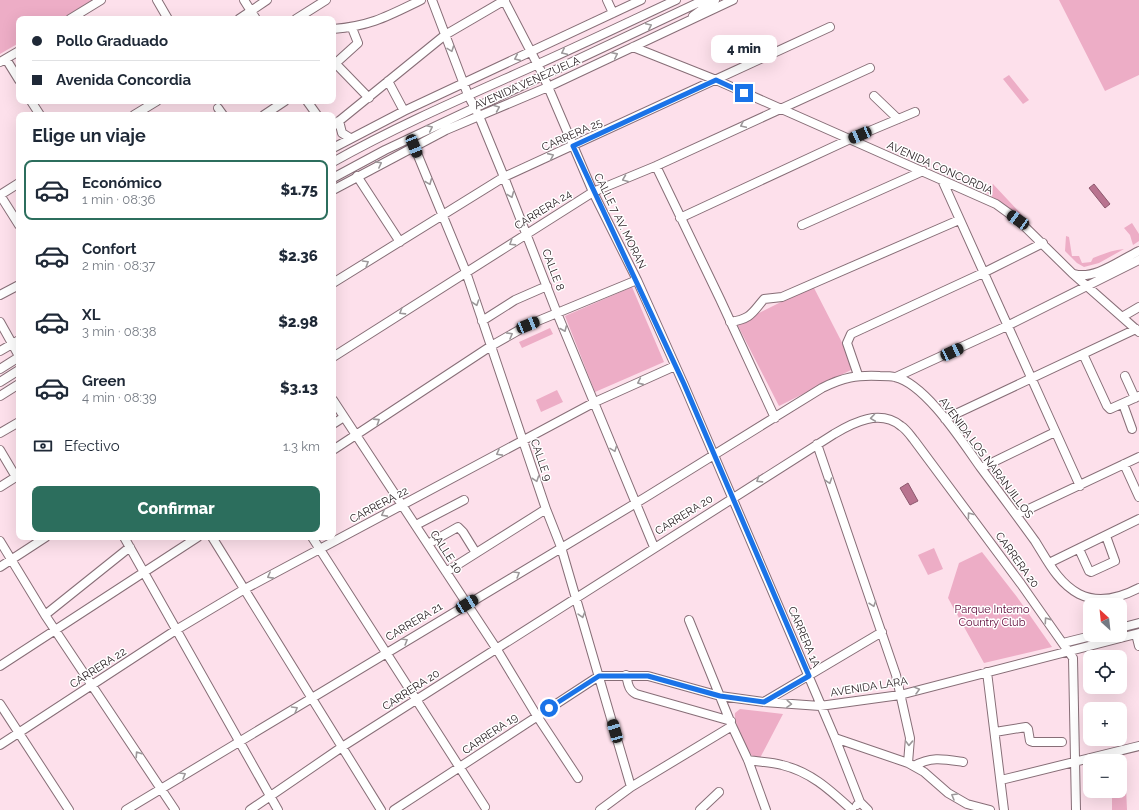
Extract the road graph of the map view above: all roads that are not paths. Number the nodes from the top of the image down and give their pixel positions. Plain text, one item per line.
1 (101, 0) edge
2 (157, 0) edge
3 (244, 0) edge
4 (267, 0) edge
5 (326, 0) edge
6 (421, 0) edge
7 (432, 0) edge
8 (504, 0) edge
9 (607, 0) edge
10 (641, 0) edge
11 (676, 0) edge
12 (704, 0) edge
13 (715, 0) edge
14 (733, 0) edge
15 (251, 12) junction
16 (613, 14) junction
17 (75, 16) edge
18 (166, 16) edge
19 (245, 16) edge
20 (254, 16) edge
21 (301, 16) edge
22 (688, 23) junction
23 (830, 26) dead end
24 (352, 28) junction
25 (336, 29) edge
26 (445, 35) junction
27 (633, 47) junction
28 (531, 52) junction
29 (16, 53) edge
30 (3, 60) edge
31 (537, 65) junction
32 (870, 68) dead end
33 (16, 76) edge
34 (543, 76) junction
35 (716, 80) junction
36 (388, 81) junction
37 (464, 82) junction
38 (548, 87) junction
39 (468, 95) junction
40 (874, 96) dead end
41 (369, 98) junction
42 (154, 104) edge
43 (280, 104) edge
44 (474, 107) junction
45 (218, 108) dead end
46 (778, 109) junction
47 (404, 111) junction
48 (146, 112) edge
49 (221, 112) edge
50 (268, 112) edge
51 (915, 112) dead end
52 (479, 116) junction
53 (898, 119) junction
54 (336, 124) edge
55 (350, 138) junction
56 (848, 140) junction
57 (368, 142) junction
58 (336, 146) edge
59 (414, 146) junction
60 (573, 146) junction
61 (336, 152) edge
62 (336, 160) edge
63 (656, 166) junction
64 (922, 171) junction
65 (336, 176) edge
66 (357, 176) junction
67 (504, 177) junction
68 (942, 180) junction
69 (16, 185) edge
70 (336, 188) edge
71 (593, 192) junction
72 (0, 195) edge
73 (442, 214) junction
74 (680, 218) junction
75 (16, 220) edge
76 (959, 220) junction
77 (802, 225) dead end
78 (527, 233) junction
79 (400, 242) junction
80 (1043, 243) junction
81 (1139, 251) edge
82 (1139, 260) edge
83 (466, 272) junction
84 (1096, 272) junction
85 (983, 273) junction
86 (1072, 273) junction
87 (636, 280) junction
88 (336, 281) edge
89 (16, 286) edge
90 (547, 286) junction
91 (1087, 286) junction
92 (0, 296) edge
93 (1139, 307) edge
94 (557, 313) junction
95 (1122, 316) junction
96 (482, 321) junction
97 (0, 322) edge
98 (730, 322) junction
99 (1008, 326) junction
100 (1138, 330) edge
101 (16, 342) edge
102 (491, 346) junction
103 (0, 351) edge
104 (336, 354) edge
105 (1083, 354) junction
106 (16, 359) edge
107 (676, 366) junction
108 (0, 369) edge
109 (16, 372) edge
110 (858, 375) junction
111 (1125, 376) dead end
112 (896, 377) junction
113 (1030, 379) junction
114 (0, 382) edge
115 (16, 386) edge
116 (0, 396) edge
117 (1137, 397) edge
118 (595, 402) junction
119 (1122, 404) junction
120 (336, 405) edge
121 (344, 417) junction
122 (775, 418) junction
123 (945, 419) junction
124 (336, 422) edge
125 (16, 424) edge
126 (1132, 429) dead end
127 (1055, 432) junction
128 (0, 433) edge
129 (356, 435) junction
130 (523, 441) junction
131 (817, 444) junction
132 (336, 448) edge
133 (0, 450) edge
134 (715, 455) junction
135 (1139, 457) edge
136 (1124, 464) junction
137 (981, 468) junction
138 (16, 474) edge
139 (16, 477) edge
140 (1080, 486) junction
141 (0, 487) edge
142 (733, 497) junction
143 (1139, 497) edge
144 (464, 500) dead end
145 (635, 504) junction
146 (402, 505) junction
147 (546, 509) junction
148 (1016, 515) junction
149 (1139, 520) edge
150 (416, 526) junction
151 (1106, 536) junction
152 (41, 540) edge
153 (126, 540) edge
154 (193, 540) edge
155 (214, 540) edge
156 (314, 540) edge
157 (336, 540) edge
158 (336, 540) edge
159 (0, 541) edge
160 (428, 544) junction
161 (130, 547) junction
162 (561, 547) junction
163 (654, 547) junction
164 (319, 549) junction
165 (1079, 549) junction
166 (476, 553) junction
167 (11, 560) junction
168 (1049, 563) junction
169 (0, 566) edge
170 (446, 572) junction
171 (143, 573) junction
172 (1139, 588) edge
173 (243, 590) junction
174 (576, 597) junction
175 (467, 604) junction
176 (45, 615) junction
177 (689, 620) dead end
178 (1139, 623) edge
179 (1127, 626) edge
180 (55, 629) junction
181 (176, 630) junction
182 (882, 632) junction
183 (1137, 633) edge
184 (1083, 638) edge
185 (1063, 643) junction
186 (1139, 646) edge
187 (496, 648) junction
188 (387, 652) junction
189 (1069, 652) junction
190 (0, 666) edge
191 (987, 672) junction
192 (626, 675) junction
193 (599, 676) junction
194 (809, 676) junction
195 (91, 684) junction
196 (900, 695) junction
197 (720, 696) junction
198 (312, 699) junction
199 (416, 700) junction
200 (764, 702) junction
201 (0, 704) edge
202 (820, 706) junction
203 (536, 716) junction
204 (732, 724) junction
205 (995, 732) junction
206 (18, 733) junction
207 (835, 738) junction
208 (241, 742) junction
209 (1062, 742) dead end
210 (0, 745) edge
211 (1139, 746) edge
212 (342, 747) junction
213 (748, 760) junction
214 (963, 762) dead end
215 (1075, 762) junction
216 (911, 765) junction
217 (461, 767) junction
218 (578, 778) dead end
219 (1001, 780) junction
220 (631, 787) junction
221 (161, 788) junction
222 (719, 792) dead end
223 (270, 796) junction
224 (860, 802) junction
225 (485, 807) dead end
226 (765, 809) edge
227 (70, 810) edge
228 (126, 810) edge
229 (175, 810) edge
230 (250, 810) edge
231 (278, 810) edge
232 (381, 810) edge
233 (394, 810) edge
234 (600, 810) edge
235 (700, 810) edge
236 (852, 810) edge
237 (868, 810) edge
238 (990, 810) edge
239 (1004, 810) edge
240 (1076, 810) edge

1 - 17 street
2 - 18 street
3 - 15 street
4 - 15 street
5 - 21 street
6 - 24 street
7 - 26 street, CALLE 8
8 - 26 street
8 - 28 street, CALLE 7 AV. MORAN
9 - 16 street
10 - 16 street
11 -> 31 street, AVENIDA VENEZUELA
34 -> 12 street, AVENIDA VENEZUELA
13 - 22 street
14 - 22 street, AVENIDA VENEZUELA
15 - 19 street
15 - 20 street
16 - 28 street
22 - 27 street, AVENIDA VENEZUELA
23 - 35 street, CARRERA 25
24 - 25 street
24 - 41 street
26 - 36 street
26 -> 37 street, CALLE 8
27 - 35 street, AVENIDA CONCORDIA
38 -> 27 street, AVENIDA VENEZUELA
28 - 31 street, CALLE 7 AV. MORAN
28 -> 37 street
29 - 30 street
30 - 33 street
31 - 34 street, CALLE 7 AV. MORAN
31 - 39 street, AVENIDA VENEZUELA
32 - 46 street, CARRERA 24
34 - 38 street, CALLE 7 AV. MORAN
34 - 44 street, AVENIDA VENEZUELA
35 - 46 street, AVENIDA CONCORDIA
35 - 60 street, CARRERA 25
36 - 41 street
36 - 47 street
37 - 39 street, CALLE 8
37 - 47 street
52 -> 38 street, AVENIDA VENEZUELA
38 - 60 street, CALLE 7 AV. MORAN
39 - 44 street, CALLE 8
39 - 57 street, AVENIDA VENEZUELA
40 - 53 street
41 - 54 street
42 - 48 street
43 - 50 street
44 - 52 street, CALLE 8
65 -> 44 street, AVENIDA VENEZUELA
45 - 49 street
46 - 56 street, AVENIDA CONCORDIA
46 -> 63 street, CARRERA 24
47 - 55 street
51 - 53 street
52 - 59 street, AVENIDA VENEZUELA
52 - 67 street, CALLE 8
53 - 56 street
54 - 55 street
55 - 58 street
56 - 64 street, AVENIDA CONCORDIA
56 - 74 street
57 - 61 street
57 - 62 street, AVENIDA VENEZUELA
66 -> 59 street, AVENIDA VENEZUELA
59 -> 73 street, CALLE 9
67 -> 60 street, CARRERA 25
60 - 71 street, CALLE 7 AV. MORAN
63 -> 71 street, CARRERA 24
63 - 74 street
64 - 68 street, AVENIDA CONCORDIA
64 - 77 street
66 - 70 street, AVENIDA VENEZUELA
66 - 79 street
67 - 73 street, CARRERA 25
67 -> 78 street, CALLE 8
68 - 76 street
68 - 80 street, AVENIDA CONCORDIA
69 - 72 street
71 - 78 street, CARRERA 24
71 - 87 street, CALLE 7 AV. MORAN
72 - 75 street
73 - 79 street, CARRERA 25
73 - 83 street, CALLE 9
74 - 98 street
76 - 85 street
76 - 98 street
78 -> 83 street, CARRERA 24
78 - 90 street, CALLE 8
88 -> 79 street, CARRERA 25
80 - 85 street
80 - 86 street, AVENIDA CONCORDIA
81 - 84 street
82 - 91 street
83 -> 96 street, CALLE 9
83 -> 104 street, CARRERA 24
84 - 86 street
84 - 91 street
85 - 99 street
85 - 110 street
86 - 91 street, AVENIDA CONCORDIA
87 - 94 street
87 - 107 street, CALLE 7 AV. MORAN
89 - 92 street
90 - 94 street, CALLE 8
90 - 96 street
91 - 95 street, AVENIDA CONCORDIA
91 - 99 street
93 - 95 street
102 -> 94 street
94 -> 118 street, CALLE 8
95 - 100 street, AVENIDA CONCORDIA
96 - 102 street, CALLE 9
97 - 101 street
98 - 122 street
99 - 112 street
99 - 113 street
100 - 105 street
101 - 103 street
129 -> 102 street
102 - 130 street, CALLE 9
105 - 113 street
105 - 119 street
106 - 108 street
107 -> 118 street, CARRERA 22
107 - 134 street, CALLE 7 AV. MORAN
109 - 114 street
110 - 112 street, AVENIDA LOS NARANJILLOS
110 - 122 street, AVENIDA LOS NARANJILLOS
111 - 117 street
112 - 123 street, AVENIDA LOS NARANJILLOS
113 - 123 street
113 - 127 street
115 - 116 street
117 - 119 street
118 - 130 street, CARRERA 22
118 -> 145 street, CALLE 8
119 - 126 street
120 - 121 street, CALLE 10
121 - 124 street
121 - 129 street, CALLE 10
122 - 134 street, AVENIDA LOS NARANJILLOS
123 - 137 street, AVENIDA LOS NARANJILLOS
125 - 128 street
127 - 137 street
127 - 140 street
129 - 132 street
129 - 146 street, CALLE 10
130 -> 146 street, CARRERA 22
130 -> 147 street, CALLE 9
131 -> 142 street, CARRERA 20
131 -> 182 street
185 -> 131 street, CARRERA 20
133 - 138 street
134 - 142 street, CALLE 7 AV. MORAN
134 - 145 street, CARRERA 21
135 - 136 street
136 - 140 street
136 - 143 street
137 - 148 street, AVENIDA LOS NARANJILLOS
139 - 141 street
140 - 148 street
142 - 163 street, CARRERA 20
142 - 194 street, CARRERA 1A
144 - 150 street
145 - 162 street, CARRERA 21
145 - 163 street, CALLE 8
146 - 150 street, CALLE 10
146 -> 157 street, CARRERA 22
147 - 162 street, CALLE 9
147 - 166 street
148 - 168 street, AVENIDA LOS NARANJILLOS
149 - 151 street
150 - 160 street, CALLE 10
151 - 165 street
151 - 165 street
152 - 167 street
153 - 161 street
154 - 171 street
155 - 173 street
156 - 164 street
158 -> 164 street, CARRERA 22
159 - 167 street
160 - 166 street
160 - 170 street, CALLE 10
161 - 171 street
161 - 176 street
162 - 174 street, CALLE 9
175 -> 162 street, CARRERA 21
163 - 174 street, CARRERA 20
164 -> 173 street, CARRERA 22
164 - 188 street
165 - 168 street
166 - 170 street
167 - 169 street
167 - 176 street
168 - 172 street, AVENIDA LOS NARANJILLOS
170 - 175 street, CALLE 10
171 - 180 street
171 - 181 street
173 - 181 street, CARRERA 22
173 - 198 street
174 - 187 street, CARRERA 20
174 -> 193 street, CALLE 9
175 - 187 street, CALLE 10
188 -> 175 street, CARRERA 21
176 - 180 street
177 - 197 street
178 - 179 street
180 - 190 street
180 - 195 street
181 - 195 street, CARRERA 22
181 - 208 street
182 - 194 street
182 - 196 street
183 - 186 street
183 - 189 street, AVENIDA LARA
184 - 185 street
185 - 189 street, CARRERA 20
187 - 199 street, CARRERA 20
187 - 203 street, CALLE 10
188 - 198 street, CARRERA 21
188 - 199 street
189 - 191 street, AVENIDA LARA
189 - 215 street
196 -> 191 street, AVENIDA LARA
191 - 205 street
192 - 193 street, AVENIDA LARA
192 - 197 street, AVENIDA LARA
192 - 204 street
193 - 203 street, CARRERA 19
193 - 220 street, CALLE 9
194 - 200 street
194 - 202 street, CARRERA 1A
195 - 206 street, CARRERA 22
221 -> 195 street
196 - 202 street, AVENIDA LARA
196 -> 216 street
197 - 200 street, AVENIDA LARA
197 - 204 street
208 -> 198 street, CARRERA 21
198 - 212 street
199 - 212 street, CARRERA 20
199 - 217 street
200 -> 202 street, AVENIDA LARA
201 - 206 street
202 - 207 street, CARRERA 1A
203 - 217 street, CARRERA 19
203 - 218 street, CALLE 10
204 - 213 street
204 - 220 street
205 - 209 street
205 - 219 street
206 - 210 street, CARRERA 22
206 - 227 street
207 - 216 street
207 - 224 street, CARRERA 1A
221 -> 208 street, CARRERA 21
208 - 223 street
211 - 215 street
212 - 223 street, CARRERA 20
212 - 232 street
213 - 226 street
213 - 236 street
214 - 216 street
215 - 219 street
215 - 240 street
238 -> 216 street
217 - 225 street
217 - 233 street, CARRERA 19
219 - 239 street
220 - 234 street
221 - 228 street, CARRERA 21
221 - 229 street
222 - 235 street
223 - 230 street, CARRERA 20
223 - 231 street
224 - 236 street
224 - 237 street

